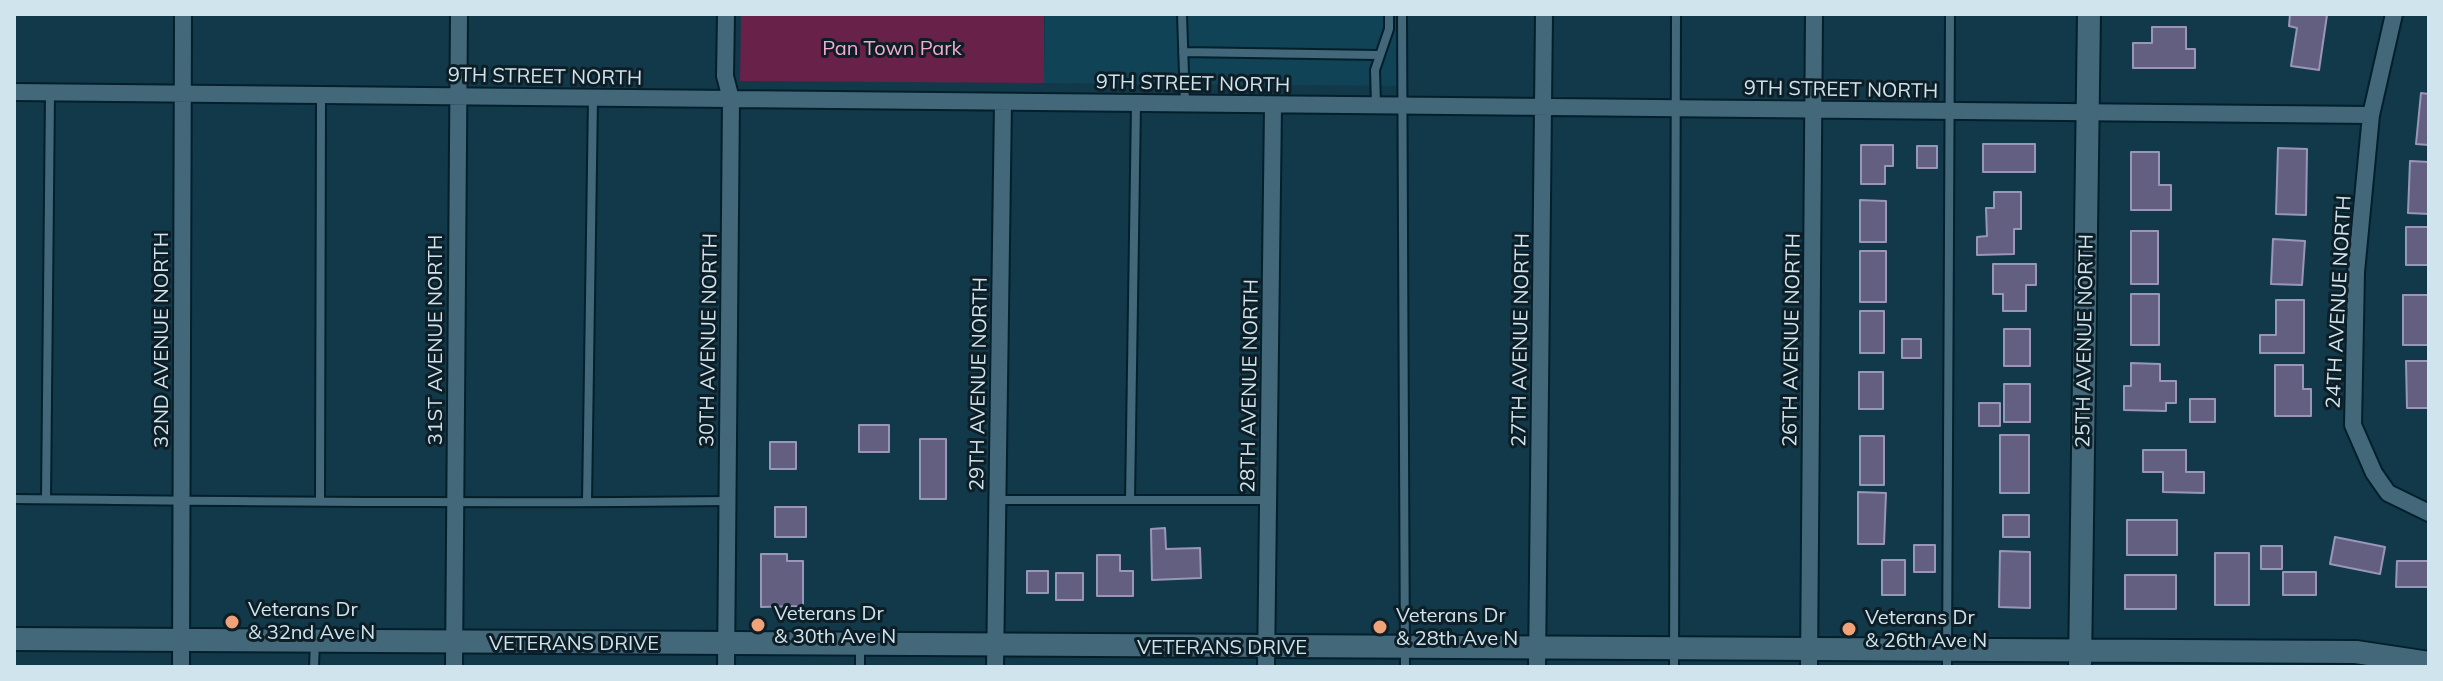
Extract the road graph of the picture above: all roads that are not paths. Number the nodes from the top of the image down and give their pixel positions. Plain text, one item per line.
1 (183, 14) edge
2 (459, 14) edge
3 (726, 14) edge
4 (1182, 14) edge
5 (1389, 14) edge
6 (1402, 14) edge
7 (1544, 14) edge
8 (1676, 14) edge
9 (1814, 14) edge
10 (1950, 14) edge
11 (2089, 14) edge
12 (2394, 14) edge
13 (1183, 52) junction
14 (1378, 55) junction
15 (14, 92) edge
16 (50, 92) junction
17 (183, 94) junction
18 (321, 95) junction
19 (458, 96) junction
20 (593, 98) junction
21 (731, 99) junction
22 (1003, 102) junction
23 (1136, 104) junction
24 (1185, 104) junction
25 (1273, 106) junction
26 (1376, 106) junction
27 (1400, 106) junction
28 (1544, 107) junction
29 (1676, 108) junction
30 (1814, 110) junction
31 (1950, 111) junction
32 (2088, 113) junction
33 (2371, 115) junction
34 (14, 499) edge
35 (46, 499) junction
36 (320, 499) junction
37 (182, 500) junction
38 (998, 500) junction
39 (1130, 500) junction
40 (1268, 500) junction
41 (727, 501) junction
42 (587, 502) junction
43 (455, 503) junction
44 (2429, 513) edge
45 (14, 639) edge
46 (181, 640) junction
47 (315, 642) junction
48 (454, 643) junction
49 (726, 656) edge
50 (860, 657) edge
51 (996, 657) edge
52 (1266, 658) edge
53 (1405, 658) edge
54 (1538, 658) edge
55 (1674, 658) edge
56 (1809, 659) edge
57 (1947, 659) edge
58 (2218, 659) edge
59 (2080, 660) edge
60 (2356, 660) edge
61 (2429, 663) edge
62 (181, 667) edge
63 (314, 667) edge
64 (454, 667) edge

1 - 17 street, 32ND AVENUE NORTH
2 - 19 street, 31ST AVENUE NORTH
3 - 21 street, 30TH AVENUE NORTH
4 - 13 lane
5 - 14 lane
6 - 27 lane
7 - 28 street, 27TH AVENUE NORTH
8 - 29 lane
9 - 30 street, 26TH AVENUE NORTH
10 - 31 lane
11 - 32 main road, 25TH AVENUE NORTH
12 - 33 street, 24TH AVENUE NORTH
13 - 14 lane
13 - 24 lane
14 - 26 lane
15 - 16 street, 9TH STREET NORTH
16 - 17 street, 9TH STREET NORTH
16 - 35 lane
17 - 18 street, 9TH STREET NORTH
17 - 37 street, 32ND AVENUE NORTH
18 - 19 street, 9TH STREET NORTH
18 - 36 lane
19 - 20 street, 9TH STREET NORTH
19 - 43 street, 31ST AVENUE NORTH
20 - 21 street, 9TH STREET NORTH
20 - 42 lane
21 - 22 street, 9TH STREET NORTH
21 - 41 street, 30TH AVENUE NORTH
22 - 23 street, 9TH STREET NORTH
22 - 38 street, 29TH AVENUE NORTH
23 - 24 street, 9TH STREET NORTH
23 - 39 lane
24 - 25 street, 9TH STREET NORTH
25 - 26 street, 9TH STREET NORTH
25 - 40 street, 28TH AVENUE NORTH
26 - 27 street, 9TH STREET NORTH
27 - 28 street, 9TH STREET NORTH
27 - 53 lane
28 - 29 street, 9TH STREET NORTH
28 - 54 street, 27TH AVENUE NORTH
29 - 30 street, 9TH STREET NORTH
29 - 55 lane
30 - 31 street, 9TH STREET NORTH
30 - 56 street, 26TH AVENUE NORTH
31 - 32 street, 9TH STREET NORTH
31 - 57 lane
32 - 33 street, 9TH STREET NORTH
32 - 59 main road, 25TH AVENUE NORTH
33 - 44 street, 24TH AVENUE NORTH
34 - 35 lane
35 - 37 lane
36 - 37 lane
36 - 43 lane
37 - 46 street, 32ND AVENUE NORTH
38 - 39 lane
38 - 51 street, 29TH AVENUE NORTH
39 - 40 lane
40 - 52 street, 28TH AVENUE NORTH
41 - 42 lane
41 - 49 street, 30TH AVENUE NORTH
42 - 43 lane
43 - 48 street, 31ST AVENUE NORTH
45 - 46 main road, VETERANS DRIVE
46 - 47 main road, VETERANS DRIVE
46 - 62 street, 32ND AVENUE NORTH
47 - 48 main road, VETERANS DRIVE
47 - 63 lane
48 - 49 main road, VETERANS DRIVE
48 - 64 street, 31ST AVENUE NORTH
49 - 50 main road, VETERANS DRIVE
50 - 51 main road, VETERANS DRIVE
51 - 52 main road, VETERANS DRIVE
52 - 53 main road, VETERANS DRIVE
53 - 54 main road, VETERANS DRIVE
54 - 55 main road, VETERANS DRIVE
55 - 56 main road, VETERANS DRIVE
56 - 57 main road, VETERANS DRIVE
57 - 59 main road, VETERANS DRIVE
58 - 59 main road, VETERANS DRIVE
58 - 60 main road, VETERANS DRIVE
60 - 61 main road, VETERANS DRIVE

